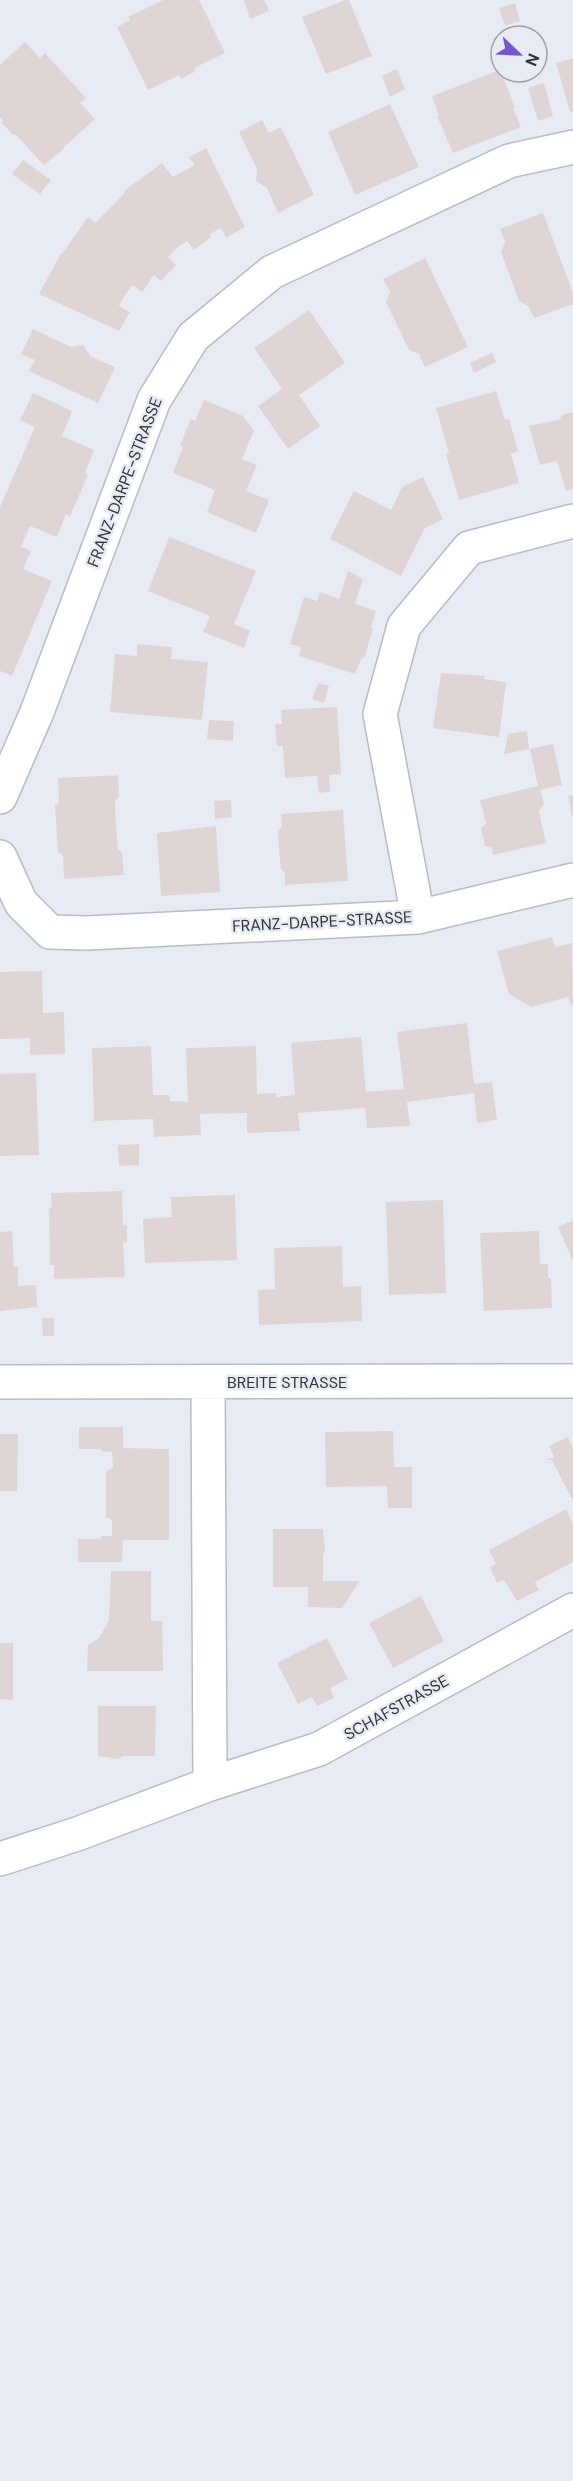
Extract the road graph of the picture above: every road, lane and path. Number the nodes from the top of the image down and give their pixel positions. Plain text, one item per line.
1 (573, 147) edge
2 (573, 521) edge
3 (0, 797) edge
4 (0, 857) edge
5 (573, 880) edge
6 (418, 916) junction
7 (573, 1381) edge
8 (0, 1382) edge
9 (208, 1382) junction
10 (573, 1610) edge
11 (210, 1784) junction
12 (0, 1859) edge

1 - 3 street, FRANZ-DARPE-STRASSE
2 - 6 street
4 - 6 street, FRANZ-DARPE-STRASSE
5 - 6 street, FRANZ-DARPE-STRASSE
7 - 9 street, BREITE STRASSE
8 - 9 street, BREITE STRASSE
9 - 11 street
10 - 11 street, SCHAFSTRASSE
11 - 12 street, SCHAFSTRASSE

